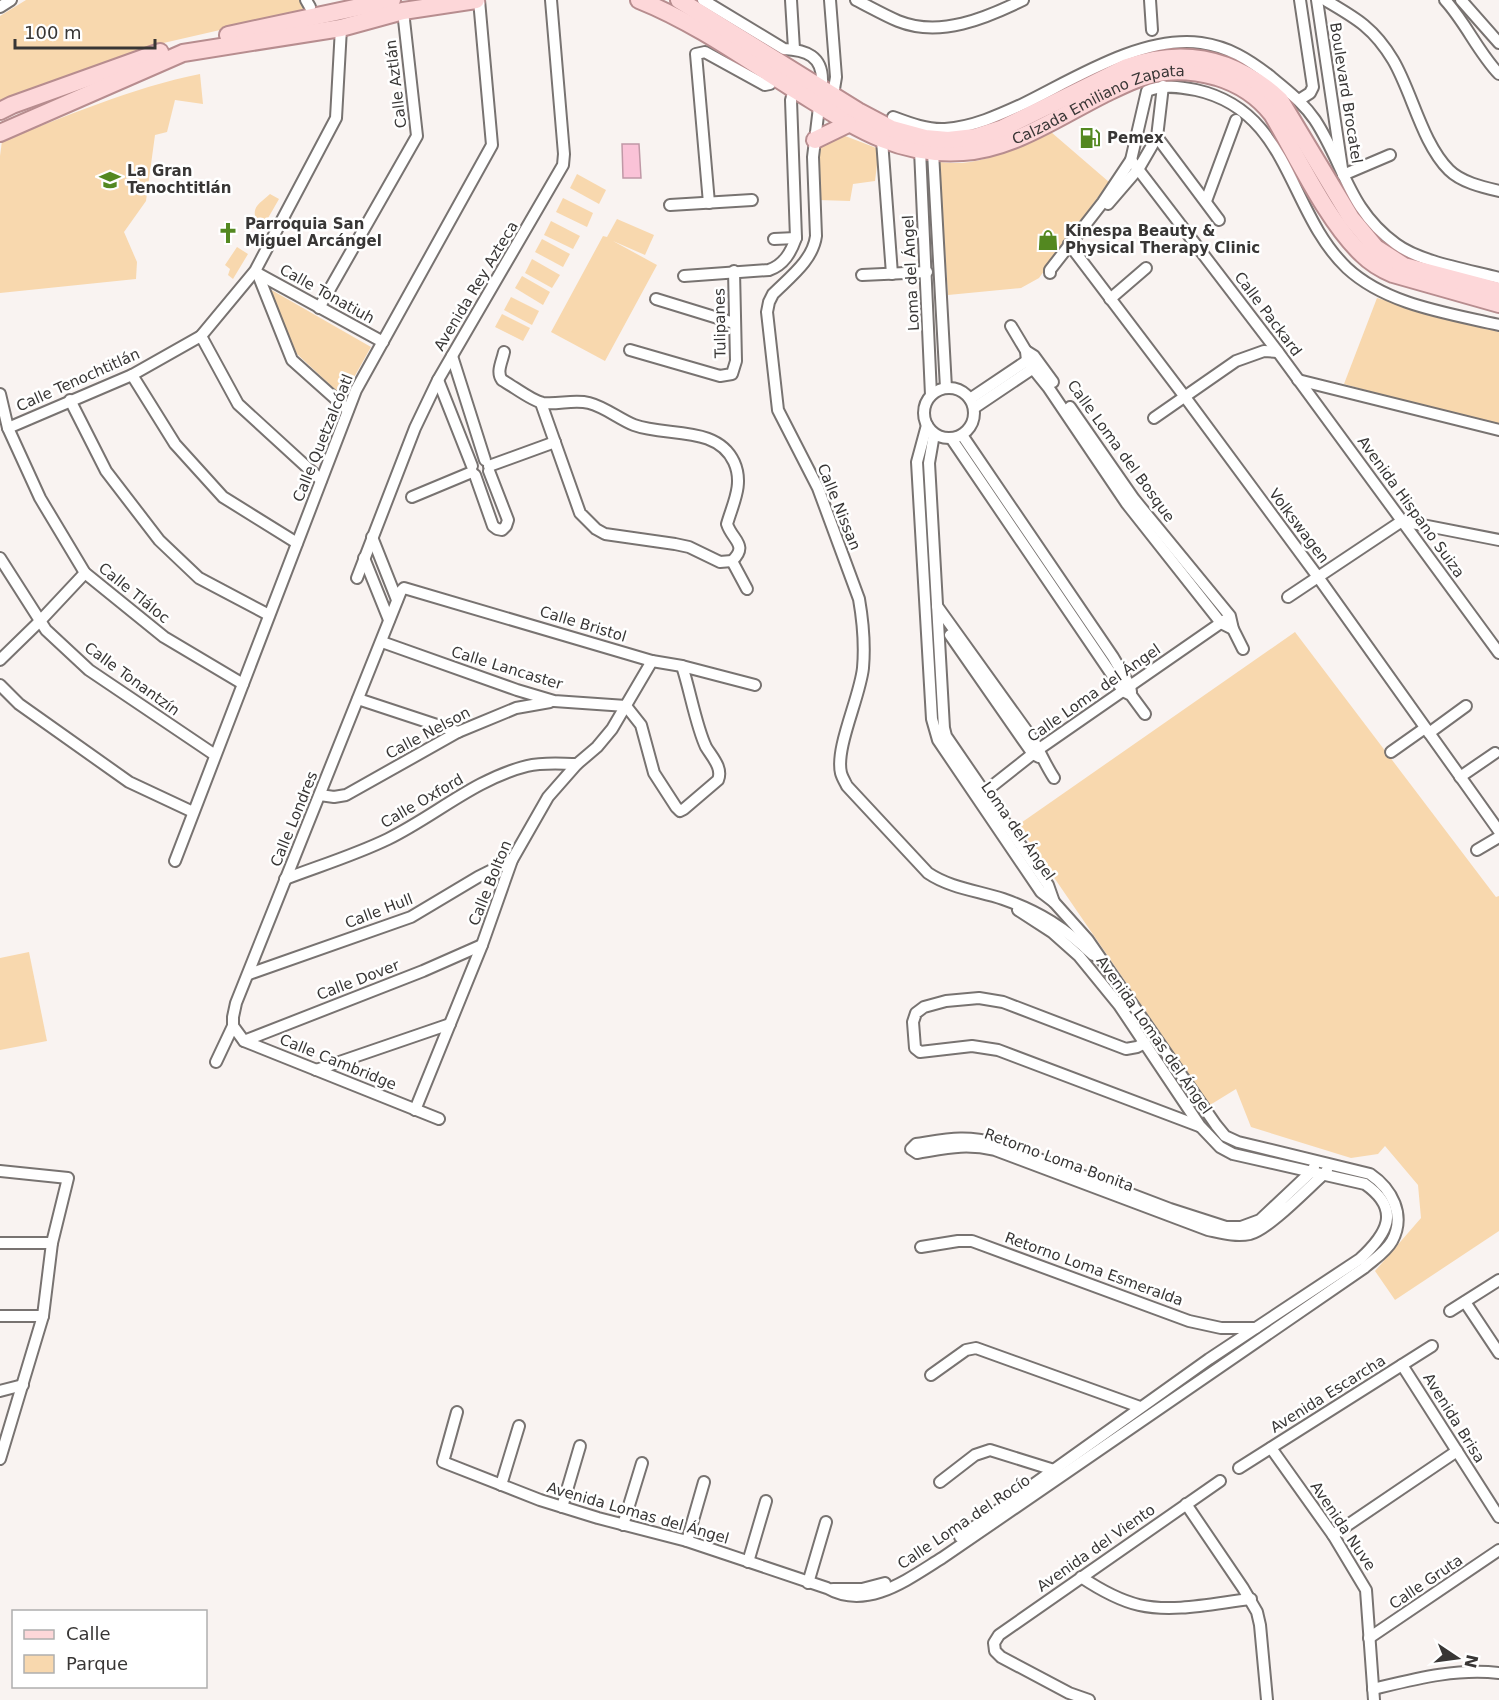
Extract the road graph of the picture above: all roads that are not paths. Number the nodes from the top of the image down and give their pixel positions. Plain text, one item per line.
1 (11, 0) edge
2 (478, 0) edge
3 (551, 0) edge
4 (639, 0) edge
5 (679, 0) edge
6 (703, 0) edge
7 (791, 0) edge
8 (830, 0) edge
9 (856, 0) edge
10 (1023, 0) edge
11 (1150, 0) edge
12 (1300, 0) edge
13 (1317, 0) edge
14 (1325, 0) edge
15 (1445, 0) edge
16 (1461, 0) edge
17 (397, 5) edge
18 (0, 8) edge
19 (341, 27) junction
20 (1152, 30) dead end
21 (1499, 43) edge
22 (794, 49) junction
23 (780, 71) junction
24 (1499, 74) edge
25 (798, 82) junction
26 (1162, 86) junction
27 (826, 100) junction
28 (1299, 100) junction
29 (0, 111) edge
30 (892, 117) dead end
31 (1236, 120) dead end
32 (848, 124) junction
33 (0, 133) edge
34 (816, 134) junction
35 (1157, 137) junction
36 (882, 140) junction
37 (927, 151) junction
38 (1390, 155) dead end
39 (1135, 164) junction
40 (934, 170) junction
41 (921, 171) junction
42 (1343, 175) junction
43 (1499, 191) edge
44 (752, 200) dead end
45 (1206, 201) junction
46 (709, 202) junction
47 (670, 205) dead end
48 (1219, 220) dead end
49 (796, 238) junction
50 (774, 239) dead end
51 (1146, 268) dead end
52 (734, 271) junction
53 (256, 272) junction
54 (927, 272) junction
55 (892, 274) junction
56 (862, 275) dead end
57 (684, 276) dead end
58 (1499, 278) edge
59 (1499, 291) edge
60 (656, 299) dead end
61 (1110, 299) junction
62 (1499, 304) edge
63 (319, 308) junction
64 (734, 322) junction
65 (1499, 325) edge
66 (1011, 326) dead end
67 (201, 336) junction
68 (383, 342) junction
69 (630, 350) dead end
70 (504, 352) dead end
71 (1278, 352) junction
72 (452, 356) junction
73 (1032, 360) junction
74 (132, 375) junction
75 (438, 380) junction
76 (1298, 380) junction
77 (946, 388) junction
78 (0, 394) edge
79 (931, 395) junction
80 (1185, 397) junction
81 (70, 400) junction
82 (541, 403) junction
83 (972, 404) junction
84 (348, 410) junction
85 (1155, 418) dead end
86 (8, 428) junction
87 (930, 429) junction
88 (1499, 430) edge
89 (956, 437) junction
90 (555, 442) junction
91 (488, 465) junction
92 (473, 471) junction
93 (321, 480) junction
94 (412, 497) dead end
95 (1402, 521) junction
96 (372, 537) junction
97 (1499, 540) edge
98 (297, 543) junction
99 (0, 558) edge
100 (364, 558) junction
101 (732, 561) junction
102 (85, 573) junction
103 (1318, 577) junction
104 (357, 578) dead end
105 (404, 588) joint
106 (747, 589) dead end
107 (1288, 597) dead end
108 (397, 600) junction
109 (934, 610) junction
110 (269, 615) junction
111 (1230, 616) junction
112 (389, 620) junction
113 (40, 621) junction
114 (1221, 623) junction
115 (1233, 629) junction
116 (382, 642) junction
117 (958, 647) junction
118 (1243, 649) dead end
119 (934, 652) junction
120 (1499, 653) edge
121 (0, 660) edge
122 (652, 661) junction
123 (682, 666) junction
124 (702, 672) junction
125 (243, 684) junction
126 (0, 685) edge
127 (755, 685) dead end
128 (517, 690) junction
129 (690, 690) junction
130 (1128, 691) junction
131 (358, 699) junction
132 (554, 701) junction
133 (626, 706) junction
134 (1466, 706) dead end
135 (516, 708) junction
136 (1145, 714) dead end
137 (1427, 731) junction
138 (458, 732) junction
139 (1391, 752) dead end
140 (1038, 753) junction
141 (1495, 753) dead end
142 (215, 755) junction
143 (578, 764) junction
144 (1460, 777) junction
145 (1054, 778) dead end
146 (981, 794) junction
147 (320, 795) junction
148 (193, 812) junction
149 (1499, 831) edge
150 (1499, 837) edge
151 (1477, 850) dead end
152 (512, 860) junction
153 (175, 861) dead end
154 (285, 879) junction
155 (1004, 899) junction
156 (1054, 902) joint
157 (482, 945) junction
158 (1108, 970) junction
159 (249, 974) junction
160 (1098, 979) junction
161 (450, 1024) junction
162 (233, 1026) junction
163 (244, 1041) junction
164 (1145, 1042) junction
165 (216, 1062) dead end
166 (316, 1070) junction
167 (1181, 1097) junction
168 (415, 1110) junction
169 (1159, 1110) junction
170 (439, 1119) dead end
171 (1216, 1125) joint
172 (1200, 1126) junction
173 (1220, 1147) joint
174 (1315, 1166) junction
175 (1327, 1169) junction
176 (0, 1171) edge
177 (0, 1243) edge
178 (52, 1244) junction
179 (921, 1247) dead end
180 (1499, 1280) edge
181 (1465, 1302) junction
182 (1450, 1311) dead end
183 (0, 1316) edge
184 (43, 1316) junction
185 (1256, 1328) junction
186 (1432, 1346) dead end
187 (1499, 1353) edge
188 (1402, 1365) junction
189 (931, 1375) dead end
190 (23, 1385) junction
191 (0, 1391) edge
192 (1140, 1407) junction
193 (457, 1412) dead end
194 (519, 1426) dead end
195 (580, 1446) dead end
196 (1271, 1448) junction
197 (1457, 1451) junction
198 (0, 1459) edge
199 (642, 1463) dead end
200 (1239, 1468) dead end
201 (1057, 1473) junction
202 (1220, 1481) dead end
203 (704, 1482) dead end
204 (940, 1482) dead end
205 (501, 1485) junction
206 (766, 1501) dead end
207 (1186, 1504) junction
208 (562, 1507) junction
209 (1499, 1517) edge
210 (826, 1522) dead end
211 (623, 1525) junction
212 (1333, 1535) junction
213 (687, 1541) junction
214 (1499, 1551) edge
215 (748, 1562) junction
216 (1081, 1577) junction
217 (808, 1583) junction
218 (827, 1588) joint
219 (1251, 1599) junction
220 (1369, 1638) junction
221 (1499, 1673) edge
222 (1374, 1694) edge
223 (1089, 1700) edge
224 (1267, 1700) edge

1 - 18 street
2 - 17 main road
2 - 68 street, Calle Quetzalcóatl
3 - 72 street, Avenida Rey Azteca
4 - 23 main road, Calzada Emiliano Zapata
5 - 23 main road, Calzada Emiliano Zapata
6 - 22 street
7 - 22 street
8 - 27 street
9 - 10 street
11 - 20 street
12 - 28 street, Boulevard Brocatel
13 - 42 street, Boulevard Brocatel
14 - 43 street
15 - 24 street
16 - 21 street
17 - 19 main road
17 - 29 main road
17 - 63 street, Calle Aztlán
19 - 33 main road
19 - 53 street, Calle Tenochtitlán
22 - 27 street
23 - 25 main road, Calzada Emiliano Zapata
23 - 46 street
25 - 27 main road, Calzada Emiliano Zapata
25 - 49 street
26 - 35 street
26 - 39 street
26 - 65 street
27 - 32 main road, Calzada Emiliano Zapata
27 - 34 street, Calle Nissan
27 - 59 main road, Calzada Emiliano Zapata
28 - 30 street
28 - 42 street
31 - 45 street
32 - 34 main road
32 - 36 main road, Calzada Emiliano Zapata
34 - 155 street, Calle Nissan
35 - 39 street
35 - 45 street
36 - 37 main road, Calzada Emiliano Zapata
36 - 55 street
37 - 40 street, Loma del Ángel
37 - 41 street, Loma del Ángel
37 - 62 main road, Calzada Emiliano Zapata
38 - 42 street, Boulevard Brocatel
39 - 61 street, Volkswagen
39 - 71 street, Calle Packard
40 - 41 street
40 - 77 street, Loma del Ángel
41 - 54 street, Loma del Ángel
42 - 58 street
44 - 46 street
45 - 48 street
46 - 47 street
49 - 50 street
49 - 52 street
51 - 61 street
52 - 57 street
52 - 64 street, Tulipanes
53 - 63 street, Calle Tonatiuh
53 - 67 street, Calle Tenochtitlán
53 - 84 street, Calle Tonatiuh
54 - 55 street
54 - 79 street, Loma del Ángel
55 - 56 street
60 - 64 street
61 - 80 street, Volkswagen
63 - 68 street, Calle Tonatiuh
64 - 69 street, Tulipanes
66 - 73 street
67 - 74 street, Calle Tenochtitlán
67 - 93 street
68 - 84 street, Calle Quetzalcóatl
70 - 82 street
71 - 76 street, Calle Packard
71 - 80 street
72 - 75 street, Avenida Rey Azteca
72 - 91 street
73 - 83 street
73 - 111 street, Calle Loma del Bosque
73 - 114 street
74 - 81 street, Calle Tenochtitlán
74 - 98 street
75 - 92 street
75 - 96 street, Avenida Rey Azteca
76 - 88 street, Calle Packard
76 - 95 street, Avenida Hispano Suiza
77 - 79 street
77 - 83 street
78 - 86 street, Calle Tláloc
79 - 87 street
80 - 85 street
80 - 103 street, Volkswagen
81 - 86 street, Calle Tenochtitlán
81 - 110 street
82 - 90 street
82 - 101 street
83 - 89 street
84 - 93 street, Calle Quetzalcóatl
86 - 102 street, Calle Tláloc
87 - 89 street
87 - 109 street, Loma del Ángel
87 - 109 street, Loma del Ángel
89 - 130 street
90 - 91 street
90 - 101 street
91 - 92 street
91 - 92 street
91 - 92 street
92 - 94 street
93 - 98 street, Calle Quetzalcóatl
95 - 97 street
95 - 103 street
95 - 120 street, Avenida Hispano Suiza
96 - 100 street, Avenida Rey Azteca
96 - 108 street
98 - 110 street, Calle Quetzalcóatl
99 - 113 street, Calle Tonantzín
100 - 104 street, Avenida Rey Azteca
100 - 112 street
101 - 106 street
102 - 113 street
102 - 125 street, Calle Tláloc
103 - 107 street
103 - 137 street, Volkswagen
105 - 108 street, Calle Londres
105 - 122 street, Calle Bristol
108 - 112 street, Calle Londres
109 - 117 street
109 - 119 street, Loma del Ángel
109 - 140 street
110 - 125 street, Calle Quetzalcóatl
111 - 114 street, Calle Loma del Ángel
111 - 115 street
112 - 116 street, Calle Londres
113 - 121 street
113 - 142 street, Calle Tonantzín
114 - 115 street
114 - 130 street, Calle Loma del Ángel
115 - 118 street
116 - 128 street, Calle Lancaster
116 - 131 street, Calle Londres
117 - 119 street
117 - 140 street
119 - 146 street, Loma del Ángel
122 - 123 street, Calle Bristol
122 - 133 street, Calle Bolton
123 - 124 street, Calle Bristol
123 - 129 street
124 - 127 street, Calle Bristol
124 - 129 street
125 - 142 street, Calle Quetzalcóatl
126 - 148 street
128 - 132 street, Calle Lancaster
128 - 135 street
129 - 133 street
130 - 136 street
130 - 140 street, Calle Loma del Ángel
131 - 138 street
131 - 147 street, Calle Londres
132 - 133 street, Calle Lancaster
132 - 135 street, Calle Nelson
133 - 143 street, Calle Bolton
134 - 137 street
135 - 138 street, Calle Nelson
137 - 139 street
137 - 144 street, Volkswagen
138 - 147 street, Calle Nelson
140 - 145 street
140 - 146 street, Calle Loma del Ángel
141 - 144 street
142 - 148 street, Calle Quetzalcóatl
143 - 152 street, Calle Bolton
143 - 154 street, Calle Oxford
144 - 149 street, Volkswagen
146 - 156 street, Loma del Ángel
147 - 154 street, Calle Londres
148 - 153 street, Calle Quetzalcóatl
150 - 151 street
152 - 157 street, Calle Bolton
152 - 159 street, Calle Hull
154 - 159 street, Calle Londres
155 - 158 street
155 - 160 street, Avenida Lomas del Ángel
156 - 158 street, Avenida Lomas del Ángel
157 - 161 street, Calle Bolton
157 - 163 street, Calle Dover
158 - 160 street
158 - 171 street, Avenida Lomas del Ángel
159 - 162 street, Calle Londres
160 - 164 street, Avenida Lomas del Ángel
161 - 166 street
161 - 168 street, Calle Bolton
162 - 163 street
162 - 165 street, Calle Londres
163 - 166 street, Calle Cambridge
164 - 167 street, Avenida Lomas del Ángel
164 - 169 street
166 - 168 street, Calle Cambridge
167 - 169 street
167 - 172 street, Avenida Lomas del Ángel
168 - 170 street, Calle Cambridge
169 - 172 street
171 - 174 street, Calle Loma del Rocío
172 - 173 street, Avenida Lomas del Ángel
173 - 174 street, Calle Loma del Rocío
174 - 175 street, Calle Loma del Rocío
174 - 175 street, Retorno Loma Bonita
175 - 185 street, Calle Loma del Rocío
175 - 201 street, Calle Loma del Rocío
176 - 178 street
177 - 178 street
178 - 184 street
179 - 185 street, Retorno Loma Esmeralda
180 - 181 street
181 - 182 street
181 - 187 street
183 - 184 street
184 - 190 street
185 - 192 street, Calle Loma del Rocío
186 - 188 street, Avenida Escarcha
188 - 196 street, Avenida Escarcha
188 - 197 street, Avenida Brisa
189 - 192 street
190 - 191 street
190 - 198 street
192 - 201 street, Calle Loma del Rocío
193 - 205 street, Avenida Lomas del Ángel
194 - 205 street
195 - 208 street
196 - 200 street, Avenida Escarcha
196 - 212 street, Avenida Nuve
197 - 209 street, Avenida Brisa
197 - 212 street
199 - 211 street
201 - 204 street
201 - 218 street, Calle Loma del Rocío
202 - 207 street, Avenida del Viento
203 - 213 street
205 - 208 street, Avenida Lomas del Ángel
206 - 215 street
207 - 216 street, Avenida del Viento
207 - 219 street
208 - 211 street, Avenida Lomas del Ángel
210 - 217 street
211 - 213 street, Avenida Lomas del Ángel
212 - 220 street, Avenida Nuve
213 - 215 street, Avenida Lomas del Ángel
214 - 220 street, Calle Gruta
215 - 217 street, Avenida Lomas del Ángel
216 - 219 street
216 - 223 street, Avenida del Viento
217 - 218 street, Avenida Lomas del Ángel
219 - 224 street
220 - 222 street, Avenida Nuve
221 - 222 street

